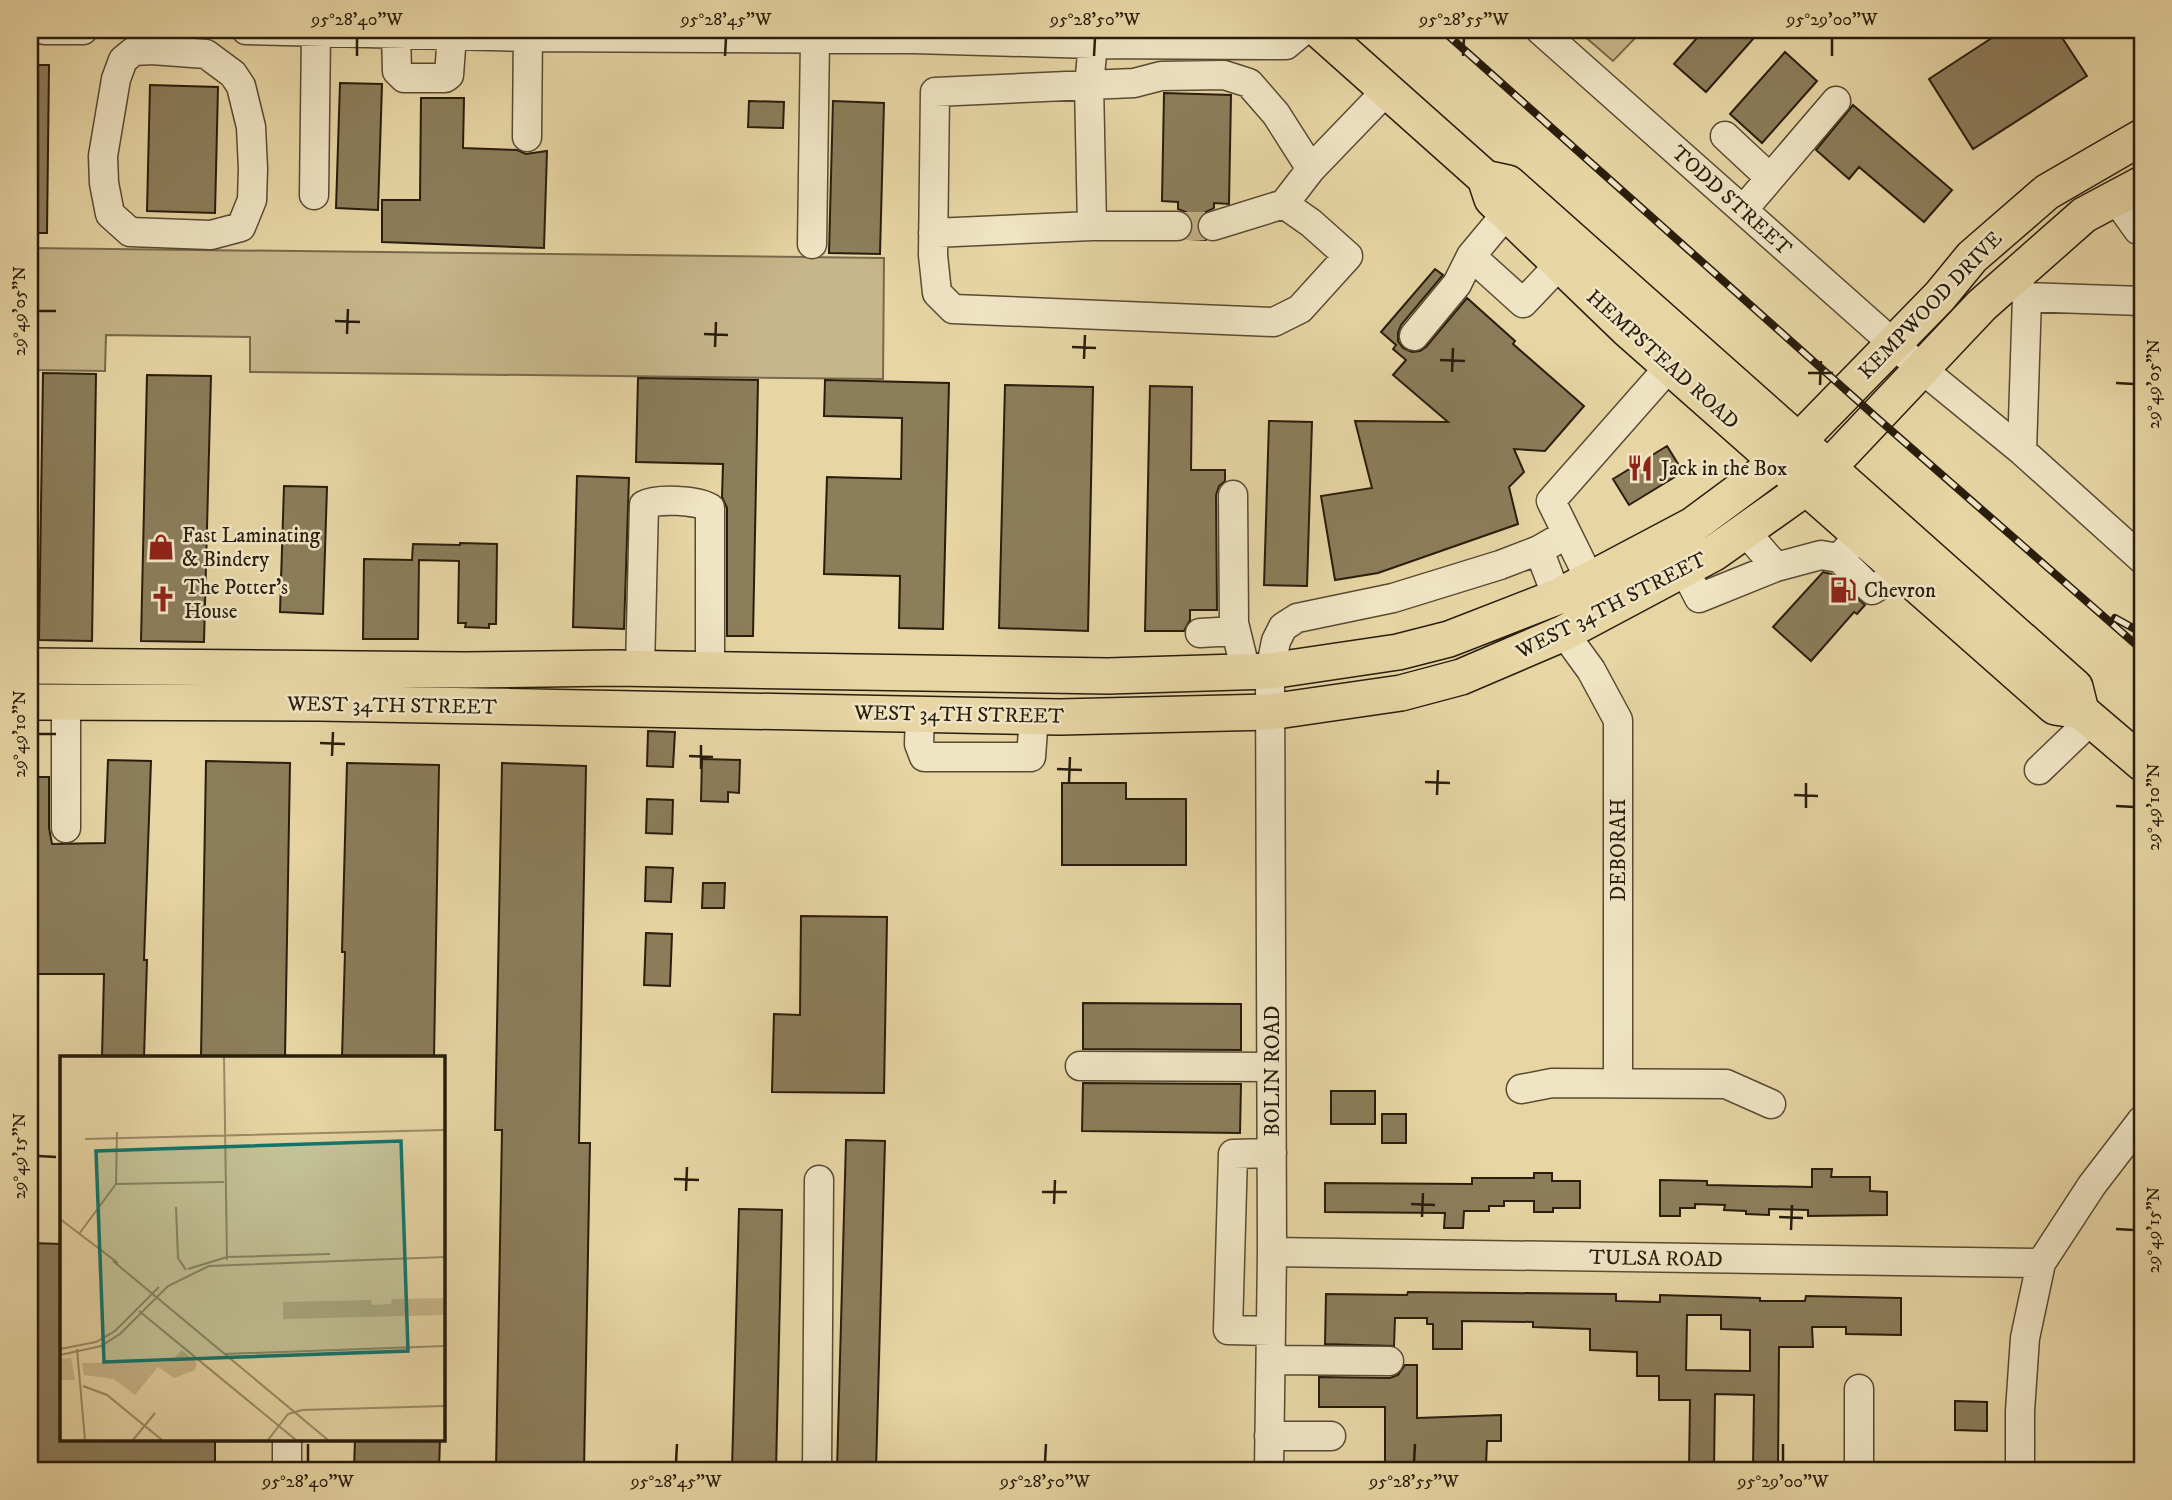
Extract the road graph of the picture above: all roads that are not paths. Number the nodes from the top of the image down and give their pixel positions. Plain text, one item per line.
1 (45, 30) edge
2 (67, 30) edge
3 (83, 30) edge
4 (246, 30) edge
5 (1304, 30) edge
6 (1319, 30) edge
7 (1540, 30) edge
8 (321, 32) edge
9 (528, 33) edge
10 (396, 34) junction
11 (458, 34) edge
12 (652, 34) edge
13 (701, 34) edge
14 (741, 34) edge
15 (914, 35) edge
16 (815, 39) junction
17 (177, 41) edge
18 (1093, 44) junction
19 (1089, 85) junction
20 (1388, 89) junction
21 (1836, 101) dead end
22 (1725, 136) dead end
23 (527, 137) dead end
24 (2142, 137) edge
25 (2088, 167) junction
26 (1311, 169) junction
27 (1485, 178) junction
28 (1770, 178) junction
29 (2123, 194) edge
30 (314, 195) dead end
31 (1284, 204) junction
32 (1744, 210) junction
33 (1506, 214) junction
34 (1092, 226) junction
35 (1177, 226) tunnel mouth
36 (1213, 226) tunnel mouth
37 (2142, 231) edge
38 (933, 233) junction
39 (812, 244) dead end
40 (1471, 256) junction
41 (1560, 264) junction
42 (2019, 288) junction
43 (2142, 301) edge
44 (1414, 336) dead end
45 (1894, 343) junction
46 (1670, 366) junction
47 (1923, 370) junction
48 (2022, 451) junction
49 (1788, 452) junction
50 (1817, 478) junction
51 (1233, 495) dead end
52 (1745, 531) junction
53 (1567, 534) junction
54 (1860, 535) junction
55 (1539, 550) junction
56 (2142, 559) edge
57 (1776, 567) junction
58 (1684, 569) junction
59 (1590, 580) junction
60 (1557, 597) junction
61 (1236, 631) junction
62 (1200, 633) dead end
63 (1564, 633) junction
64 (30, 666) edge
65 (640, 669) junction
66 (424, 670) junction
67 (710, 670) junction
68 (1258, 671) junction
69 (943, 674) junction
70 (30, 702) edge
71 (66, 702) junction
72 (424, 705) junction
73 (1270, 712) junction
74 (931, 714) junction
75 (2086, 715) junction
76 (1034, 716) junction
77 (2142, 763) edge
78 (2039, 769) dead end
79 (66, 828) dead end
80 (1080, 1066) dead end
81 (1272, 1067) junction
82 (1618, 1083) junction
83 (1521, 1089) dead end
84 (1771, 1104) dead end
85 (2142, 1120) edge
86 (1272, 1153) junction
87 (819, 1180) dead end
88 (1231, 1218) junction
89 (1272, 1220) junction
90 (1272, 1264) junction
91 (2041, 1264) junction
92 (1228, 1276) junction
93 (1271, 1331) junction
94 (1270, 1360) junction
95 (1389, 1361) dead end
96 (1859, 1389) dead end
97 (1269, 1436) junction
98 (1331, 1436) dead end
99 (287, 1440) edge
100 (287, 1470) edge
101 (817, 1470) edge
102 (1269, 1470) edge
103 (1859, 1470) edge
104 (2020, 1470) edge

1 - 2 street
2 - 3 street
4 - 8 street
5 - 18 street
6 - 20 main road, HEMPSTEAD ROAD
7 - 32 street, TODD STREET
8 - 10 street
8 - 30 street
9 - 11 street
9 - 12 street
9 - 23 street
10 - 11 street
10 - 11 street
12 - 13 street
13 - 14 street
14 - 16 street
15 - 16 street
15 - 18 street
16 - 39 street
17 - 17 street
18 - 19 street
19 - 26 street
19 - 34 street
19 - 38 street
20 - 26 street
20 - 27 main road, HEMPSTEAD ROAD
21 - 28 street
22 - 28 street
24 - 25 main road, KEMPWOOD DRIVE
25 - 29 main road
25 - 45 main road, KEMPWOOD DRIVE
26 - 31 street
27 - 33 main road, HEMPSTEAD ROAD
27 - 49 main road, HEMPSTEAD ROAD
28 - 32 street
29 - 37 street
29 - 42 main road, KEMPWOOD DRIVE
31 - 36 street
31 - 38 street
32 - 45 street, TODD STREET
33 - 40 street
33 - 41 main road, HEMPSTEAD ROAD
34 - 35 street
34 - 38 street
40 - 41 street
40 - 44 street
41 - 46 main road, HEMPSTEAD ROAD
42 - 43 street
42 - 47 main road, KEMPWOOD DRIVE
42 - 48 street
45 - 47 street, TODD STREET
45 - 49 main road, KEMPWOOD DRIVE
46 - 49 main road, HEMPSTEAD ROAD
46 - 53 street
47 - 48 street, TODD STREET
47 - 50 main road, KEMPWOOD DRIVE
48 - 56 street, TODD STREET
49 - 50 main road, HEMPSTEAD ROAD
49 - 59 main road, WEST 34TH STREET
50 - 52 main road, WEST 34TH STREET
50 - 54 main road, HEMPSTEAD ROAD
51 - 61 street
52 - 57 street
52 - 58 main road, WEST 34TH STREET
53 - 55 street
53 - 59 street
54 - 57 street
54 - 75 main road, HEMPSTEAD ROAD
55 - 60 street
55 - 68 street
57 - 58 street
58 - 63 main road, WEST 34TH STREET
59 - 60 main road, WEST 34TH STREET
60 - 68 main road, WEST 34TH STREET
61 - 62 street
61 - 68 street
63 - 73 main road, WEST 34TH STREET
63 - 82 street, DEBORAH
64 - 66 main road, WEST 34TH STREET
65 - 66 main road, WEST 34TH STREET
65 - 67 main road, WEST 34TH STREET
65 - 67 street
66 - 72 main road
67 - 69 main road, WEST 34TH STREET
68 - 69 main road, WEST 34TH STREET
68 - 73 street, BOLIN ROAD
69 - 74 main road
70 - 71 main road, WEST 34TH STREET
71 - 72 main road, WEST 34TH STREET
71 - 79 street
72 - 74 main road, WEST 34TH STREET
73 - 76 main road, WEST 34TH STREET
73 - 81 street, BOLIN ROAD
74 - 76 main road, WEST 34TH STREET
74 - 76 street
75 - 77 main road, HEMPSTEAD ROAD
75 - 78 street
80 - 81 street
81 - 86 street, BOLIN ROAD
82 - 83 street
82 - 84 street
85 - 91 street
86 - 88 street
86 - 89 street, BOLIN ROAD
87 - 101 street
88 - 89 street
88 - 92 street
89 - 90 street, BOLIN ROAD
90 - 91 street, TULSA ROAD
90 - 92 street, TULSA ROAD
90 - 93 street, BOLIN ROAD
91 - 104 street
92 - 93 street
93 - 94 street, BOLIN ROAD
94 - 95 street
94 - 97 street, BOLIN ROAD
96 - 103 street
97 - 98 street
97 - 102 street, BOLIN ROAD
99 - 100 street

